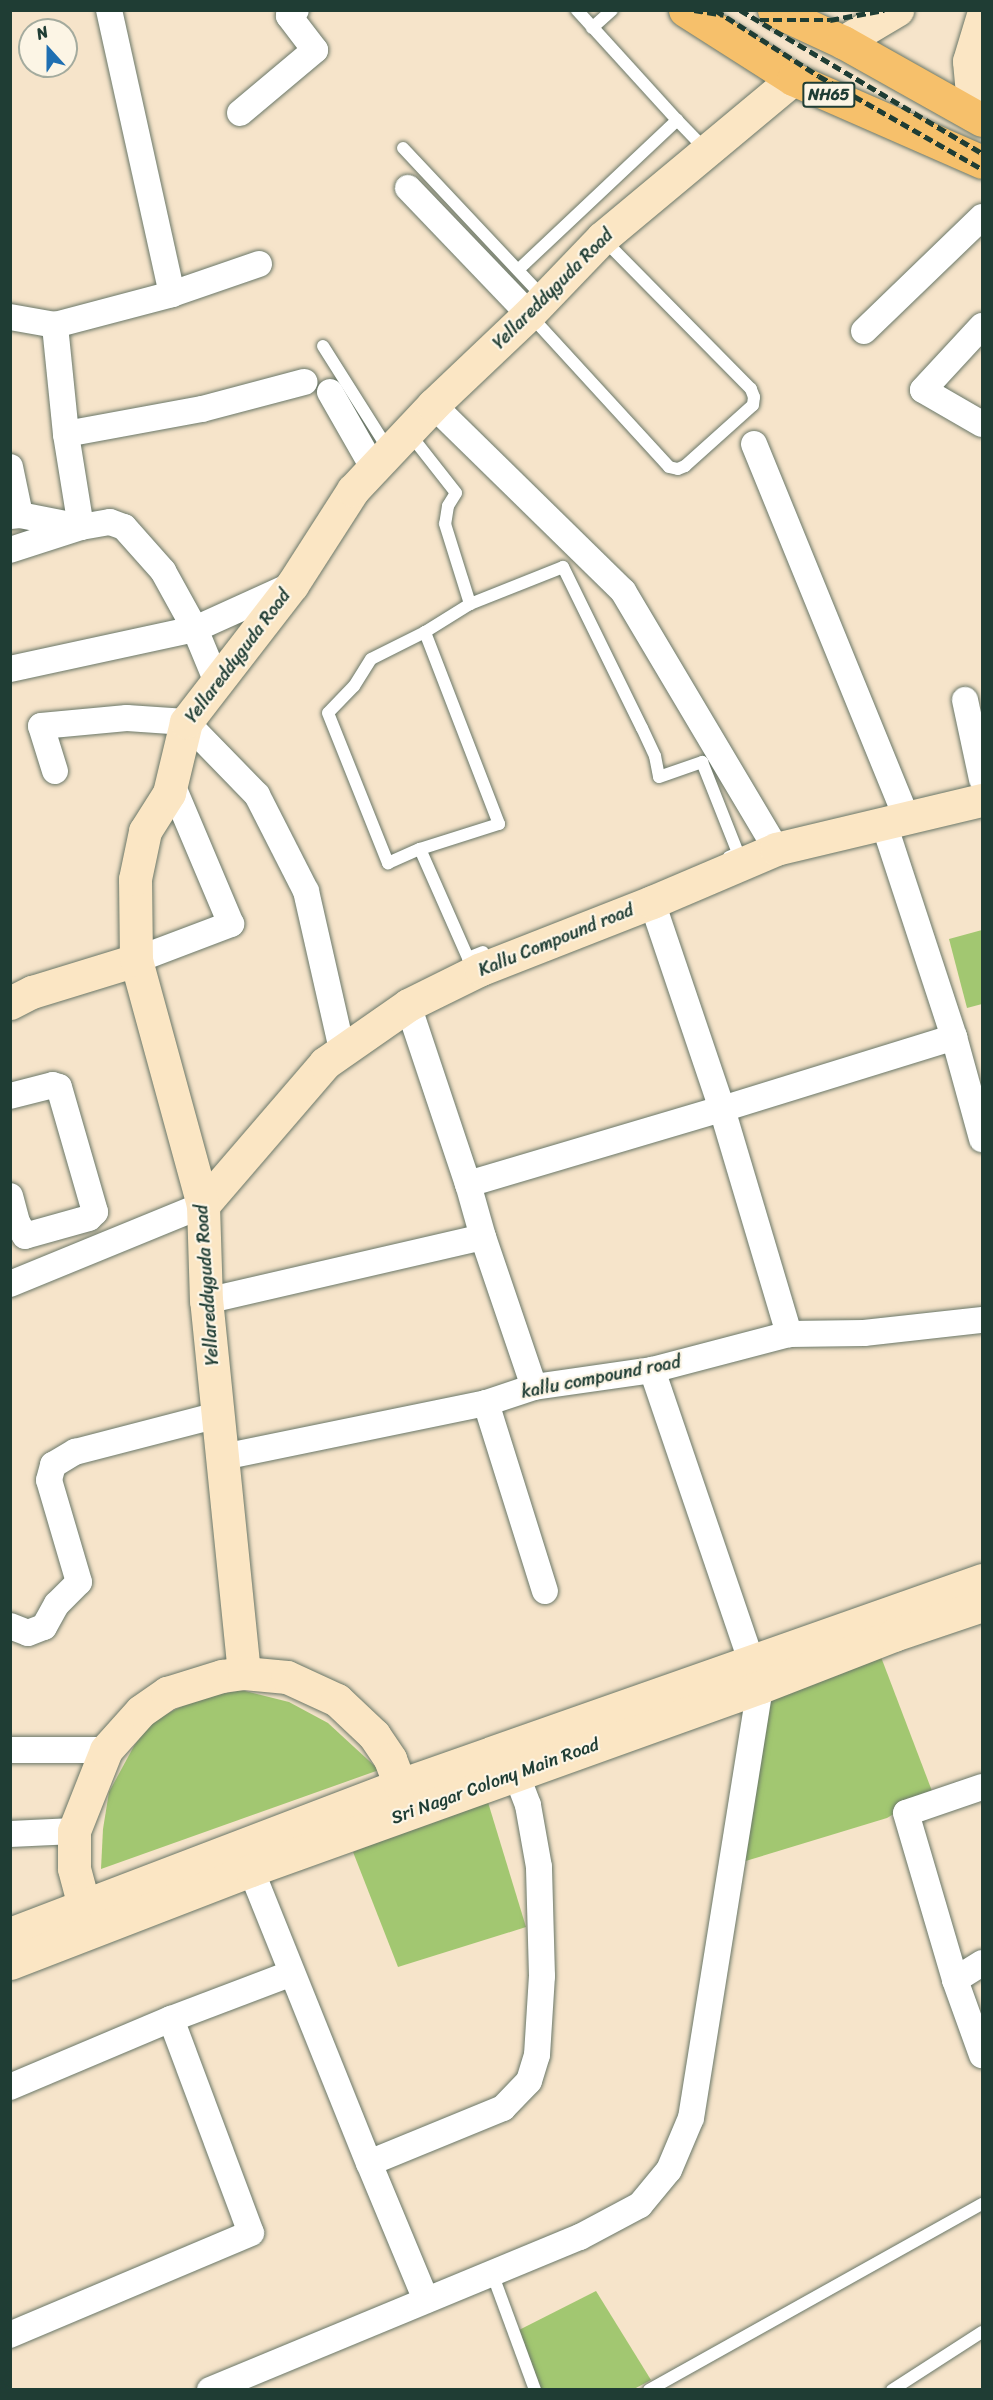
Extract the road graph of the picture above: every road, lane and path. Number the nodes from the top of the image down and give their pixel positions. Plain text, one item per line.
1 (110, 10) edge
2 (296, 10) edge
3 (577, 10) edge
4 (612, 10) edge
5 (685, 10) edge
6 (774, 10) edge
7 (897, 10) edge
8 (982, 18) edge
9 (592, 27) junction
10 (843, 42) junction
11 (793, 79) junction
12 (240, 113) dead end
13 (978, 117) edge
14 (677, 120) junction
15 (403, 148) dead end
16 (707, 151) junction
17 (982, 162) edge
18 (408, 188) dead end
19 (982, 217) edge
20 (602, 238) junction
21 (259, 264) dead end
22 (518, 270) junction
23 (172, 294) junction
24 (536, 306) junction
25 (10, 317) edge
26 (55, 326) junction
27 (982, 326) edge
28 (864, 331) dead end
29 (323, 346) dead end
30 (304, 382) dead end
31 (330, 392) dead end
32 (433, 405) junction
33 (982, 424) edge
34 (66, 434) junction
35 (754, 444) dead end
36 (391, 451) junction
37 (10, 467) edge
38 (15, 516) edge
39 (81, 527) junction
40 (10, 550) edge
41 (292, 585) junction
42 (470, 604) junction
43 (195, 629) junction
44 (425, 632) junction
45 (10, 669) edge
46 (217, 682) junction
47 (965, 700) dead end
48 (186, 723) junction
49 (55, 771) dead end
50 (982, 779) edge
51 (172, 784) junction
52 (982, 800) edge
53 (896, 821) junction
54 (420, 849) junction
55 (776, 849) junction
56 (684, 874) dead end
57 (652, 902) junction
58 (500, 945) dead end
59 (136, 960) junction
60 (10, 1003) edge
61 (408, 1005) junction
62 (954, 1037) junction
63 (342, 1050) junction
64 (976, 1083) edge
65 (10, 1096) edge
66 (722, 1109) junction
67 (982, 1139) edge
68 (468, 1184) junction
69 (10, 1196) edge
70 (204, 1205) junction
71 (83, 1220) junction
72 (48, 1230) junction
73 (483, 1237) junction
74 (94, 1250) junction
75 (60, 1264) junction
76 (10, 1284) edge
77 (206, 1301) junction
78 (982, 1320) edge
79 (789, 1334) junction
80 (652, 1370) junction
81 (534, 1387) junction
82 (486, 1403) junction
83 (218, 1415) junction
84 (223, 1457) junction
85 (982, 1580) edge
86 (545, 1591) dead end
87 (982, 1605) edge
88 (10, 1626) edge
89 (244, 1673) junction
90 (755, 1674) junction
91 (10, 1750) edge
92 (106, 1750) junction
93 (516, 1773) junction
94 (400, 1785) junction
95 (982, 1787) edge
96 (74, 1831) junction
97 (10, 1834) edge
98 (251, 1870) junction
99 (89, 1918) junction
100 (10, 1934) edge
101 (10, 1963) edge
102 (982, 1963) edge
103 (292, 1973) junction
104 (954, 1980) junction
105 (171, 2019) junction
106 (982, 2055) edge
107 (10, 2087) edge
108 (369, 2163) junction
109 (982, 2204) edge
110 (492, 2273) junction
111 (426, 2300) junction
112 (982, 2332) edge
113 (10, 2335) edge
114 (210, 2390) edge
115 (535, 2390) edge
116 (649, 2390) edge
117 (892, 2390) edge

1 - 23 street
2 - 12 street
3 - 9 lane
4 - 9 lane
5 - 11 highway, NH65
6 - 10 highway
7 - 10 street
8 - 13 street
9 - 14 lane
10 - 13 highway
11 - 16 street, Yellareddyguda Road
11 - 17 highway, NH65
14 - 16 lane
14 - 22 lane
15 - 22 lane
16 - 20 street, Yellareddyguda Road
18 - 24 street
19 - 28 street
20 - 24 street, Yellareddyguda Road
20 - 24 lane
21 - 23 street
22 - 24 lane
23 - 26 street
24 - 32 street, Yellareddyguda Road
25 - 26 street
26 - 34 street
27 - 33 street
29 - 36 lane
30 - 34 street
31 - 36 street
32 - 36 street, Yellareddyguda Road
32 - 55 street
34 - 39 street
35 - 53 street
36 - 41 street, Yellareddyguda Road
36 - 42 lane
37 - 38 street
38 - 39 street
39 - 40 street
39 - 43 street
41 - 43 street
41 - 46 street, Yellareddyguda Road
42 - 44 lane
42 - 56 lane
43 - 45 street
43 - 46 street
44 - 54 lane
44 - 54 lane
46 - 48 street, Yellareddyguda Road
47 - 50 street
48 - 49 street
48 - 51 street, Yellareddyguda Road
48 - 63 street
51 - 59 street, Yellareddyguda Road
51 - 59 street
52 - 53 street, Kallu Compound road
53 - 55 street, Kallu Compound road
53 - 62 street
54 - 58 lane
55 - 57 street, Kallu Compound road
57 - 61 street, Kallu Compound road
57 - 66 street
59 - 60 street
59 - 70 street, Yellareddyguda Road
61 - 63 street, Kallu Compound road
61 - 68 street
62 - 64 street
62 - 66 street
63 - 70 street, Kallu Compound road
64 - 67 street
65 - 71 street
66 - 68 street
66 - 79 street
68 - 73 street
69 - 72 street
70 - 74 street
70 - 77 street, Yellareddyguda Road
71 - 72 street
71 - 74 street
72 - 75 street
73 - 77 street
73 - 81 street
74 - 75 street
75 - 76 street
77 - 83 street, Yellareddyguda Road
78 - 79 street, kallu compound road
79 - 80 street, kallu compound road
80 - 81 street, kallu compound road
80 - 90 street
81 - 82 street, kallu compound road
82 - 84 street, kallu compound road
82 - 86 street
83 - 84 street, Yellareddyguda Road
83 - 88 street
84 - 89 street, Yellareddyguda Road
85 - 90 street, Sri Nagar Colony Main Road
87 - 90 street, Sri Nagar Colony Main Road
89 - 92 street
89 - 94 street
90 - 93 street, Sri Nagar Colony Main Road
90 - 94 street, Sri Nagar Colony Main Road
90 - 110 street
91 - 92 street
92 - 96 street
93 - 98 street, Sri Nagar Colony Main Road
93 - 108 street
94 - 99 street, Sri Nagar Colony Main Road
95 - 104 street
96 - 97 street
96 - 99 street
98 - 99 street, Sri Nagar Colony Main Road
98 - 103 street
99 - 100 street, Sri Nagar Colony Main Road
99 - 101 street, Sri Nagar Colony Main Road
102 - 104 street
103 - 105 street
103 - 108 street
104 - 106 street
105 - 107 street
105 - 113 street
108 - 111 street
109 - 116 lane
110 - 111 street
110 - 115 lane
111 - 114 street
112 - 117 lane

